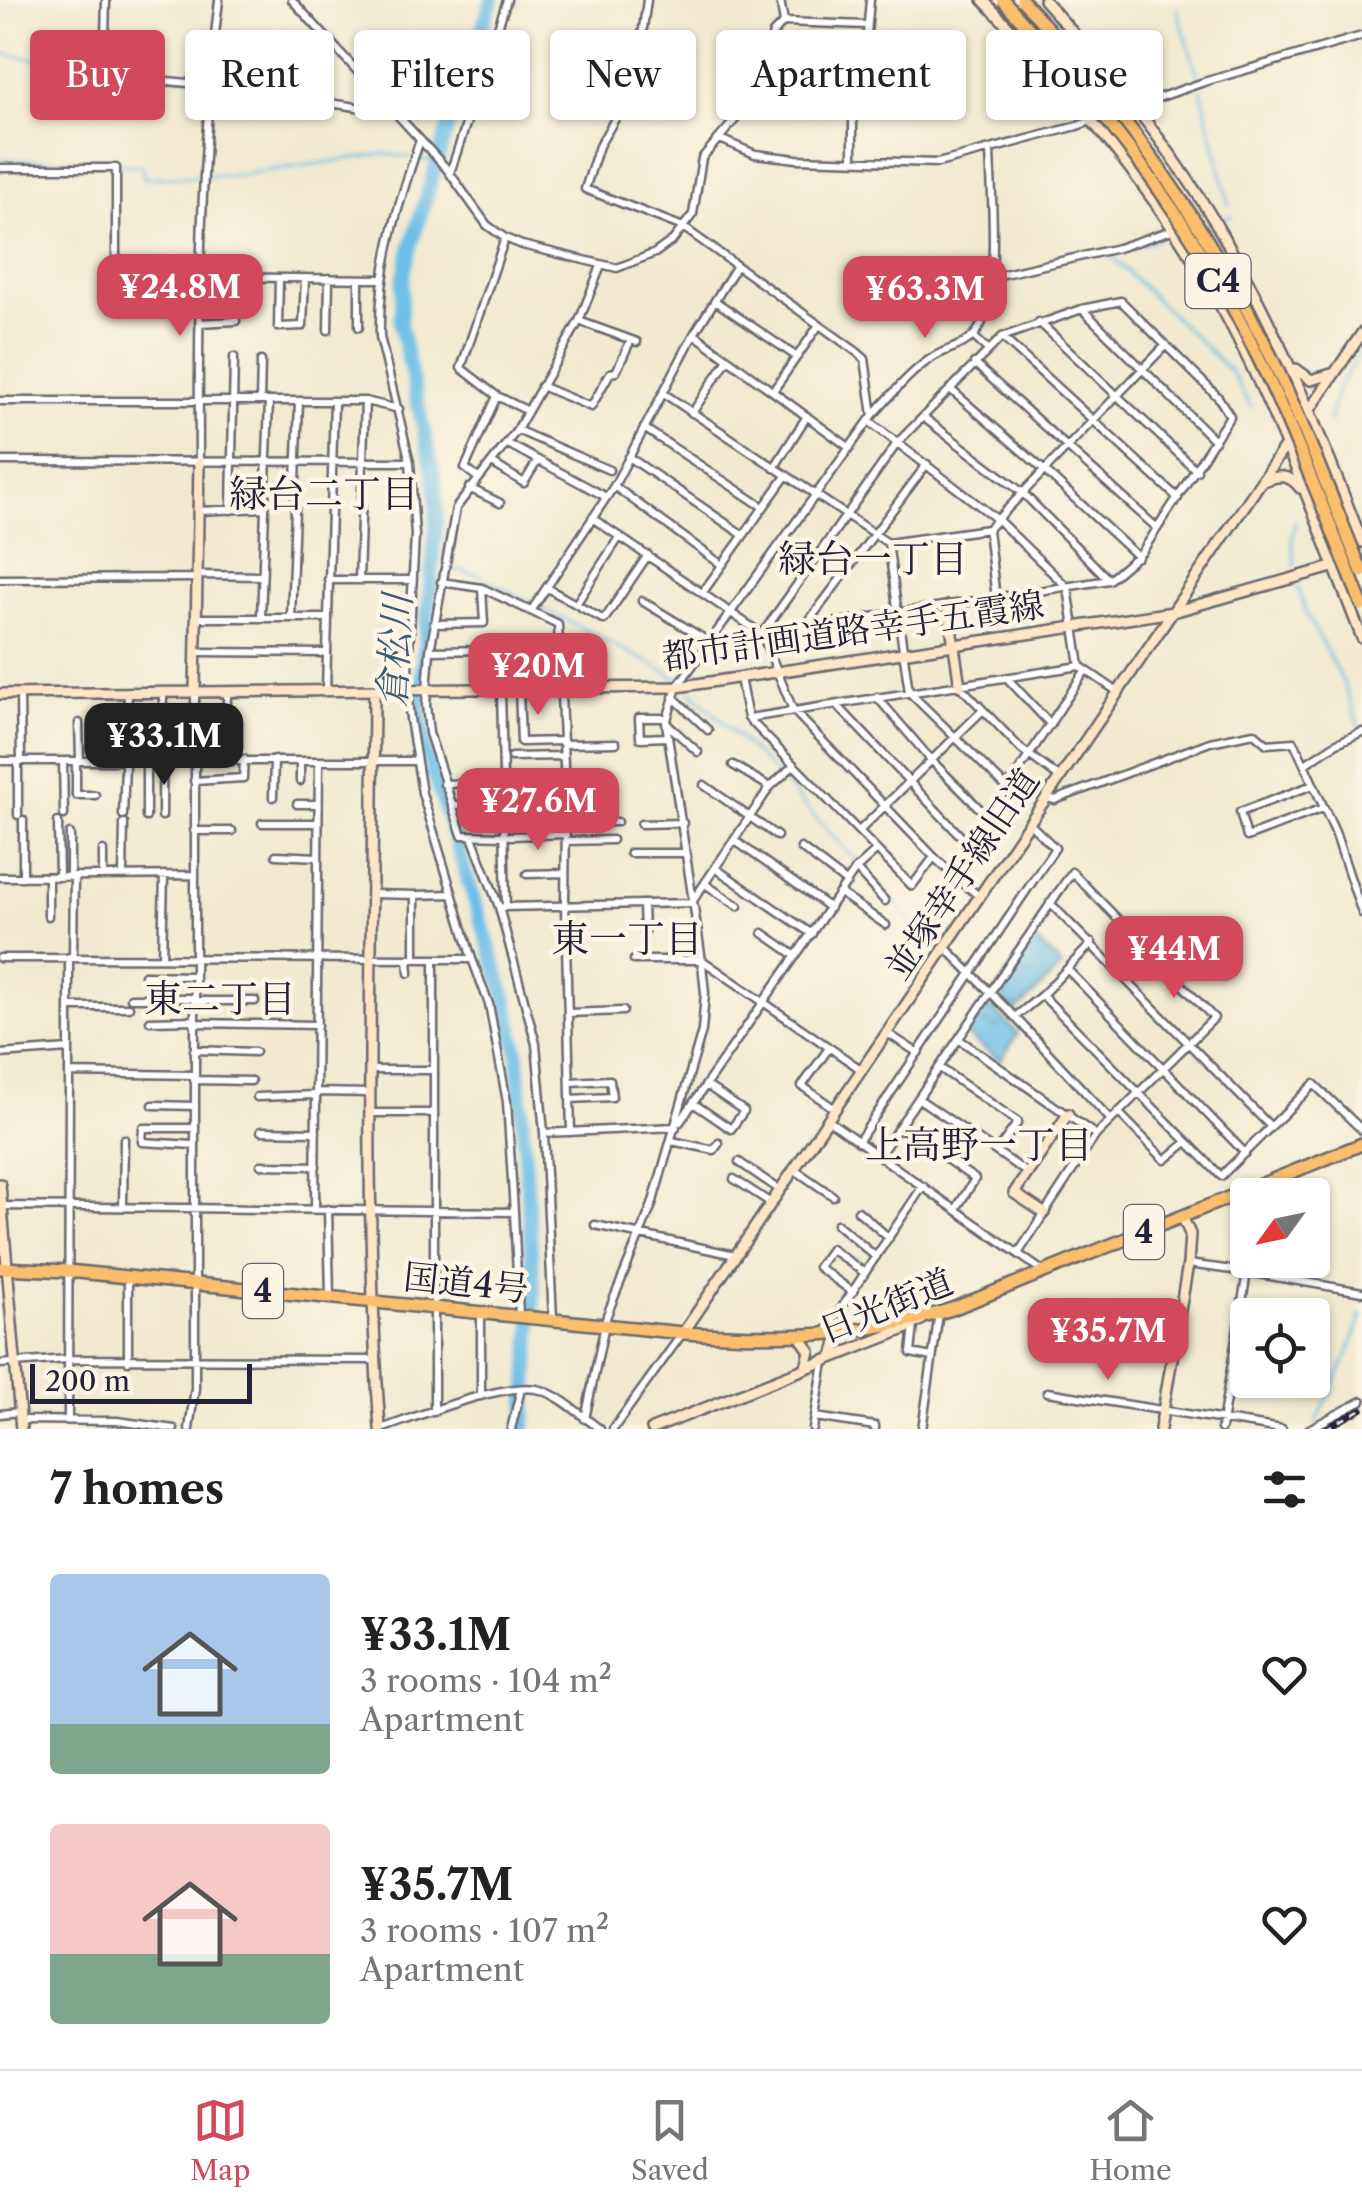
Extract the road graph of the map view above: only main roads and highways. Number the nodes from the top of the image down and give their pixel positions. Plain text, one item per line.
1 (1003, 0) edge
2 (1022, 0) edge
3 (1362, 572) edge
4 (1362, 604) edge
5 (1362, 1144) edge
6 (1287, 1178) edge
7 (1230, 1200) edge
8 (4, 1268) edge
9 (926, 1318) joint

1 - 4 highway, C4, bridge
2 - 3 highway, C4, bridge
5 - 6 highway, 日光街道 / 4
7 - 9 highway, 日光街道 / 4
8 - 9 highway, 国道4号 / 4

